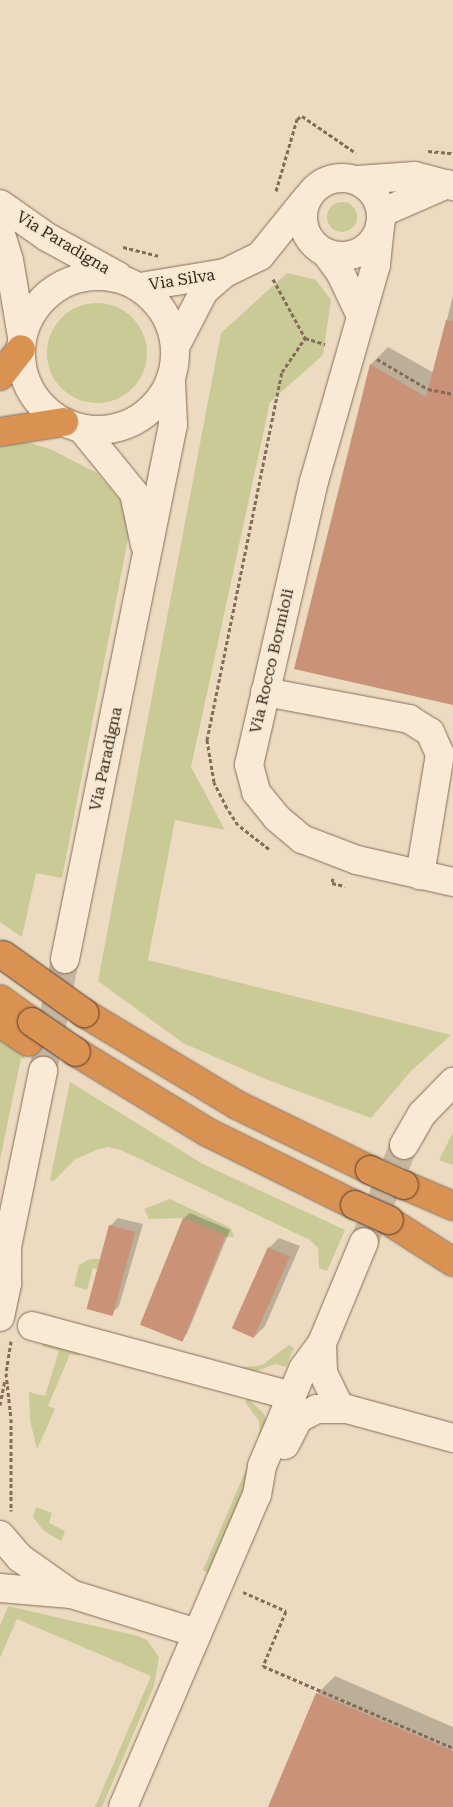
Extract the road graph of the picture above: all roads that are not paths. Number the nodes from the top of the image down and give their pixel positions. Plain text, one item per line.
1 (359, 168) junction
2 (450, 185) edge
3 (307, 197) junction
4 (0, 204) edge
5 (380, 219) junction
6 (0, 231) edge
7 (320, 249) junction
8 (267, 252) junction
9 (225, 273) junction
10 (133, 284) junction
11 (360, 314) junction
12 (21, 343) junction
13 (176, 345) junction
14 (0, 376) edge
15 (171, 381) junction
16 (73, 426) junction
17 (0, 432) edge
18 (147, 558) junction
19 (265, 692) junction
20 (420, 875) junction
21 (453, 882) edge
22 (1, 954) edge
23 (65, 959) tunnel mouth
24 (0, 999) edge
25 (0, 1023) edge
26 (30, 1032) junction
27 (43, 1071) tunnel mouth
28 (453, 1082) edge
29 (404, 1145) tunnel mouth
30 (453, 1206) edge
31 (376, 1215) junction
32 (364, 1242) tunnel mouth
33 (453, 1246) edge
34 (4, 1250) edge
35 (453, 1262) edge
36 (0, 1317) edge
37 (32, 1326) dead end
38 (322, 1343) junction
39 (293, 1392) junction
40 (342, 1406) junction
41 (453, 1438) edge
42 (257, 1495) junction
43 (0, 1535) edge
44 (0, 1588) edge
45 (72, 1594) junction
46 (198, 1633) junction
47 (123, 1807) edge

1 - 2 street
1 - 3 street
1 - 5 street
2 - 5 street
3 - 7 street
3 - 8 street
4 - 10 street, Via Paradigna
5 - 7 street
5 - 11 street, Via Rocco Bormioli
6 - 12 street, Via Paradigna
7 - 8 street
7 - 11 street
8 - 9 street
9 - 10 street, Via Silva
9 - 13 street, Via Silva
10 - 12 street, Via Paradigna
10 - 13 street, Via Paradigna
11 - 19 street, Via Rocco Bormioli
12 - 14 highway
12 - 16 street, Via Paradigna
13 - 15 street, Via Paradigna
15 - 16 street, Via Paradigna
15 - 18 street, Via Paradigna
16 - 17 highway
16 - 18 street, Via Paradigna
18 - 23 street, Via Paradigna
19 - 20 street, Via Rocco Bormioli
19 - 20 street
20 - 21 street, Via Rocco Bormioli
22 - 30 highway, bridge
24 - 26 highway
25 - 26 highway
26 - 31 highway, bridge
27 - 34 street
28 - 29 street
31 - 33 highway
31 - 35 highway
32 - 38 street
34 - 36 street
37 - 39 street
38 - 39 street
38 - 40 street
39 - 40 street
39 - 42 street
40 - 41 street
40 - 42 street
42 - 46 street
43 - 45 street
44 - 45 street
45 - 46 street
46 - 47 street

